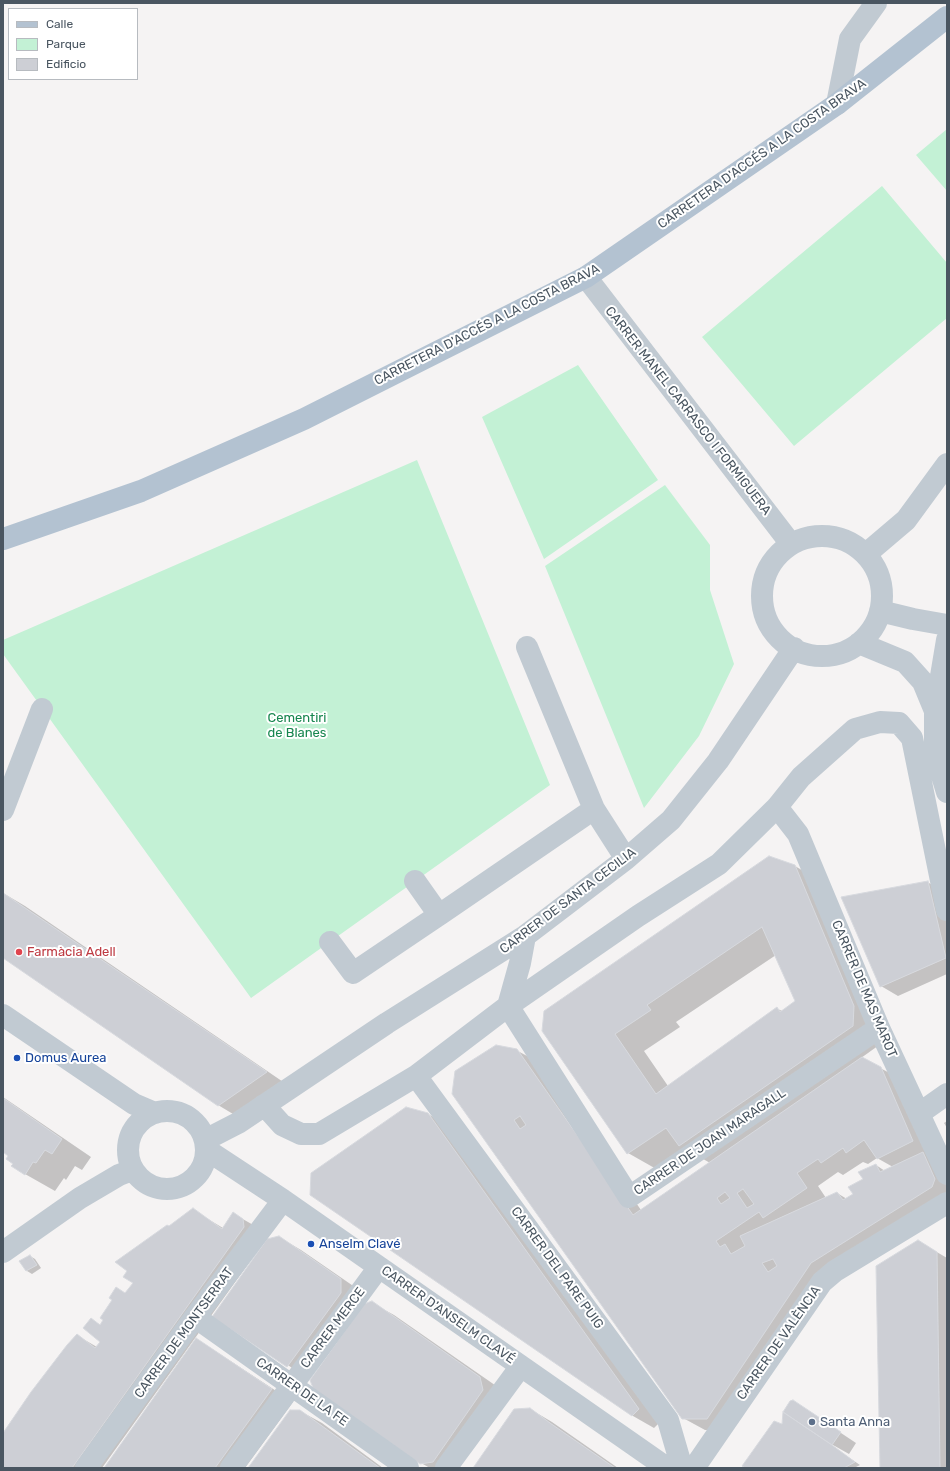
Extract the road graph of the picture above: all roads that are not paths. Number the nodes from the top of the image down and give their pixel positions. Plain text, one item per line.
1 (876, 3) edge
2 (947, 17) edge
3 (837, 104) junction
4 (586, 277) junction
5 (947, 464) edge
6 (3, 539) edge
7 (791, 544) junction
8 (866, 554) junction
9 (880, 610) junction
10 (947, 624) edge
11 (947, 640) edge
12 (859, 643) junction
13 (527, 647) dead end
14 (794, 648) junction
15 (42, 709) dead end
16 (935, 712) junction
17 (947, 790) edge
18 (777, 807) junction
19 (594, 809) junction
20 (3, 810) edge
21 (626, 859) junction
22 (415, 881) dead end
23 (947, 910) edge
24 (439, 915) junction
25 (525, 936) junction
26 (330, 942) dead end
27 (508, 1006) junction
28 (3, 1015) edge
29 (879, 1028) junction
30 (416, 1076) junction
31 (947, 1094) edge
32 (134, 1104) junction
33 (264, 1105) junction
34 (155, 1113) junction
35 (920, 1113) junction
36 (136, 1126) junction
37 (206, 1145) junction
38 (132, 1170) junction
39 (947, 1174) edge
40 (283, 1200) junction
41 (947, 1203) edge
42 (3, 1252) edge
43 (379, 1267) junction
44 (195, 1317) junction
45 (521, 1366) junction
46 (291, 1383) junction
47 (86, 1468) edge
48 (231, 1468) edge
49 (408, 1468) edge
50 (446, 1468) edge
51 (667, 1468) edge
52 (682, 1468) edge
53 (694, 1468) edge

1 - 3 street
2 - 3 main road, CARRETERA D'ACCÉS A LA COSTA BRAVA
3 - 4 main road, CARRETERA D'ACCÉS A LA COSTA BRAVA
4 - 6 main road, CARRETERA D'ACCÉS A LA COSTA BRAVA
4 - 7 street, CARRER MANEL CARRASCO I FORMIGUERA
5 - 8 street
7 - 8 street
7 - 14 street
8 - 9 street
9 - 10 street
9 - 12 street
11 - 16 street
12 - 14 street
12 - 16 street
13 - 19 street
14 - 21 street, CARRER DE SANTA CECILIA
15 - 20 street
16 - 17 street
18 - 23 street
18 - 27 street
18 - 29 street, CARRER DE MAS MAROT
19 - 21 street
19 - 24 street
21 - 25 street, CARRER DE SANTA CECILIA
22 - 24 street
24 - 26 street
25 - 27 street
25 - 33 street, CARRER DE SANTA CECILIA
27 - 29 street, CARRER DE JOAN MARAGALL
27 - 30 street
28 - 32 street, CARRER D'ANSELM CLAVÉ
29 - 35 street, CARRER DE MAS MAROT
30 - 33 street
30 - 52 street, CARRER DEL PARE PUIG
31 - 35 street
32 - 34 street, CARRER D'ANSELM CLAVÉ
32 - 36 street
33 - 37 street, CARRER DE SANTA CECILIA
34 - 36 street
34 - 37 street, CARRER D'ANSELM CLAVÉ
35 - 39 street, CARRER DE MAS MAROT
36 - 38 street
37 - 38 street
37 - 40 street, CARRER D'ANSELM CLAVÉ
38 - 42 street
40 - 43 street, CARRER D'ANSELM CLAVÉ
40 - 44 street, CARRER DE MONTSERRAT
41 - 53 street, CARRER DE VALÈNCIA
43 - 45 street, CARRER D'ANSELM CLAVÉ
43 - 46 street, CARRER MERCE
44 - 46 street, CARRER DE LA FE
44 - 47 street, CARRER DE MONTSERRAT
45 - 50 street
45 - 51 street, CARRER D'ANSELM CLAVÉ
46 - 48 street, CARRER MERCE
46 - 49 street, CARRER DE LA FE

